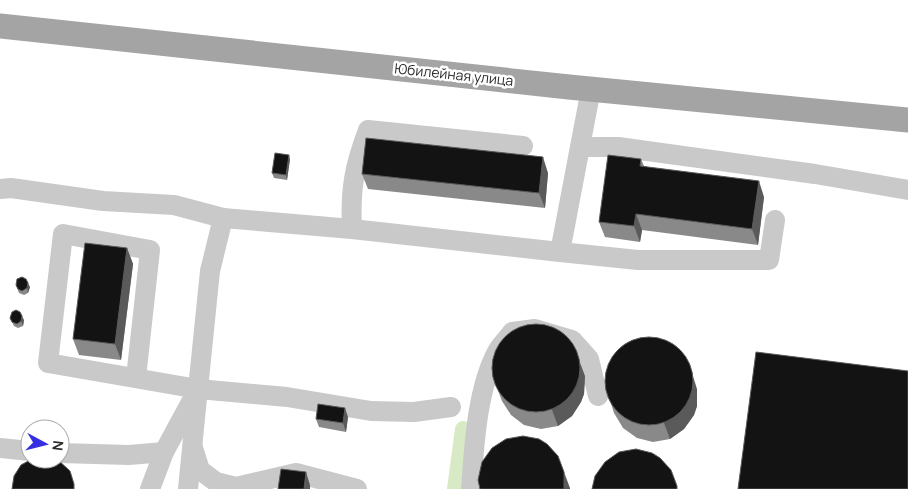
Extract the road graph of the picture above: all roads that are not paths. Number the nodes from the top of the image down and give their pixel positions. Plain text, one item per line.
1 (0, 26) edge
2 (591, 89) junction
3 (908, 120) edge
4 (523, 146) dead end
5 (580, 147) junction
6 (0, 188) edge
7 (908, 190) edge
8 (223, 218) junction
9 (775, 220) dead end
10 (352, 229) junction
11 (560, 252) junction
12 (136, 378) junction
13 (198, 389) junction
14 (598, 396) dead end
15 (451, 407) dead end
16 (0, 448) edge
17 (193, 448) junction
18 (20, 450) edge
19 (164, 452) junction
20 (70, 453) edge
21 (150, 489) edge
22 (188, 489) edge
23 (357, 489) edge
24 (471, 489) edge

1 - 2 main road, Юбилейная улица
2 - 3 main road, Юбилейная улица
2 - 5 lane
4 - 10 lane
5 - 7 lane
5 - 11 lane
6 - 8 lane
8 - 10 lane
8 - 13 lane
9 - 11 lane
10 - 11 lane
12 - 12 lane
12 - 13 lane
13 - 15 lane
13 - 17 lane
13 - 19 lane
14 - 24 lane
16 - 18 lane
17 - 22 lane
17 - 23 lane
19 - 20 lane
19 - 21 lane

